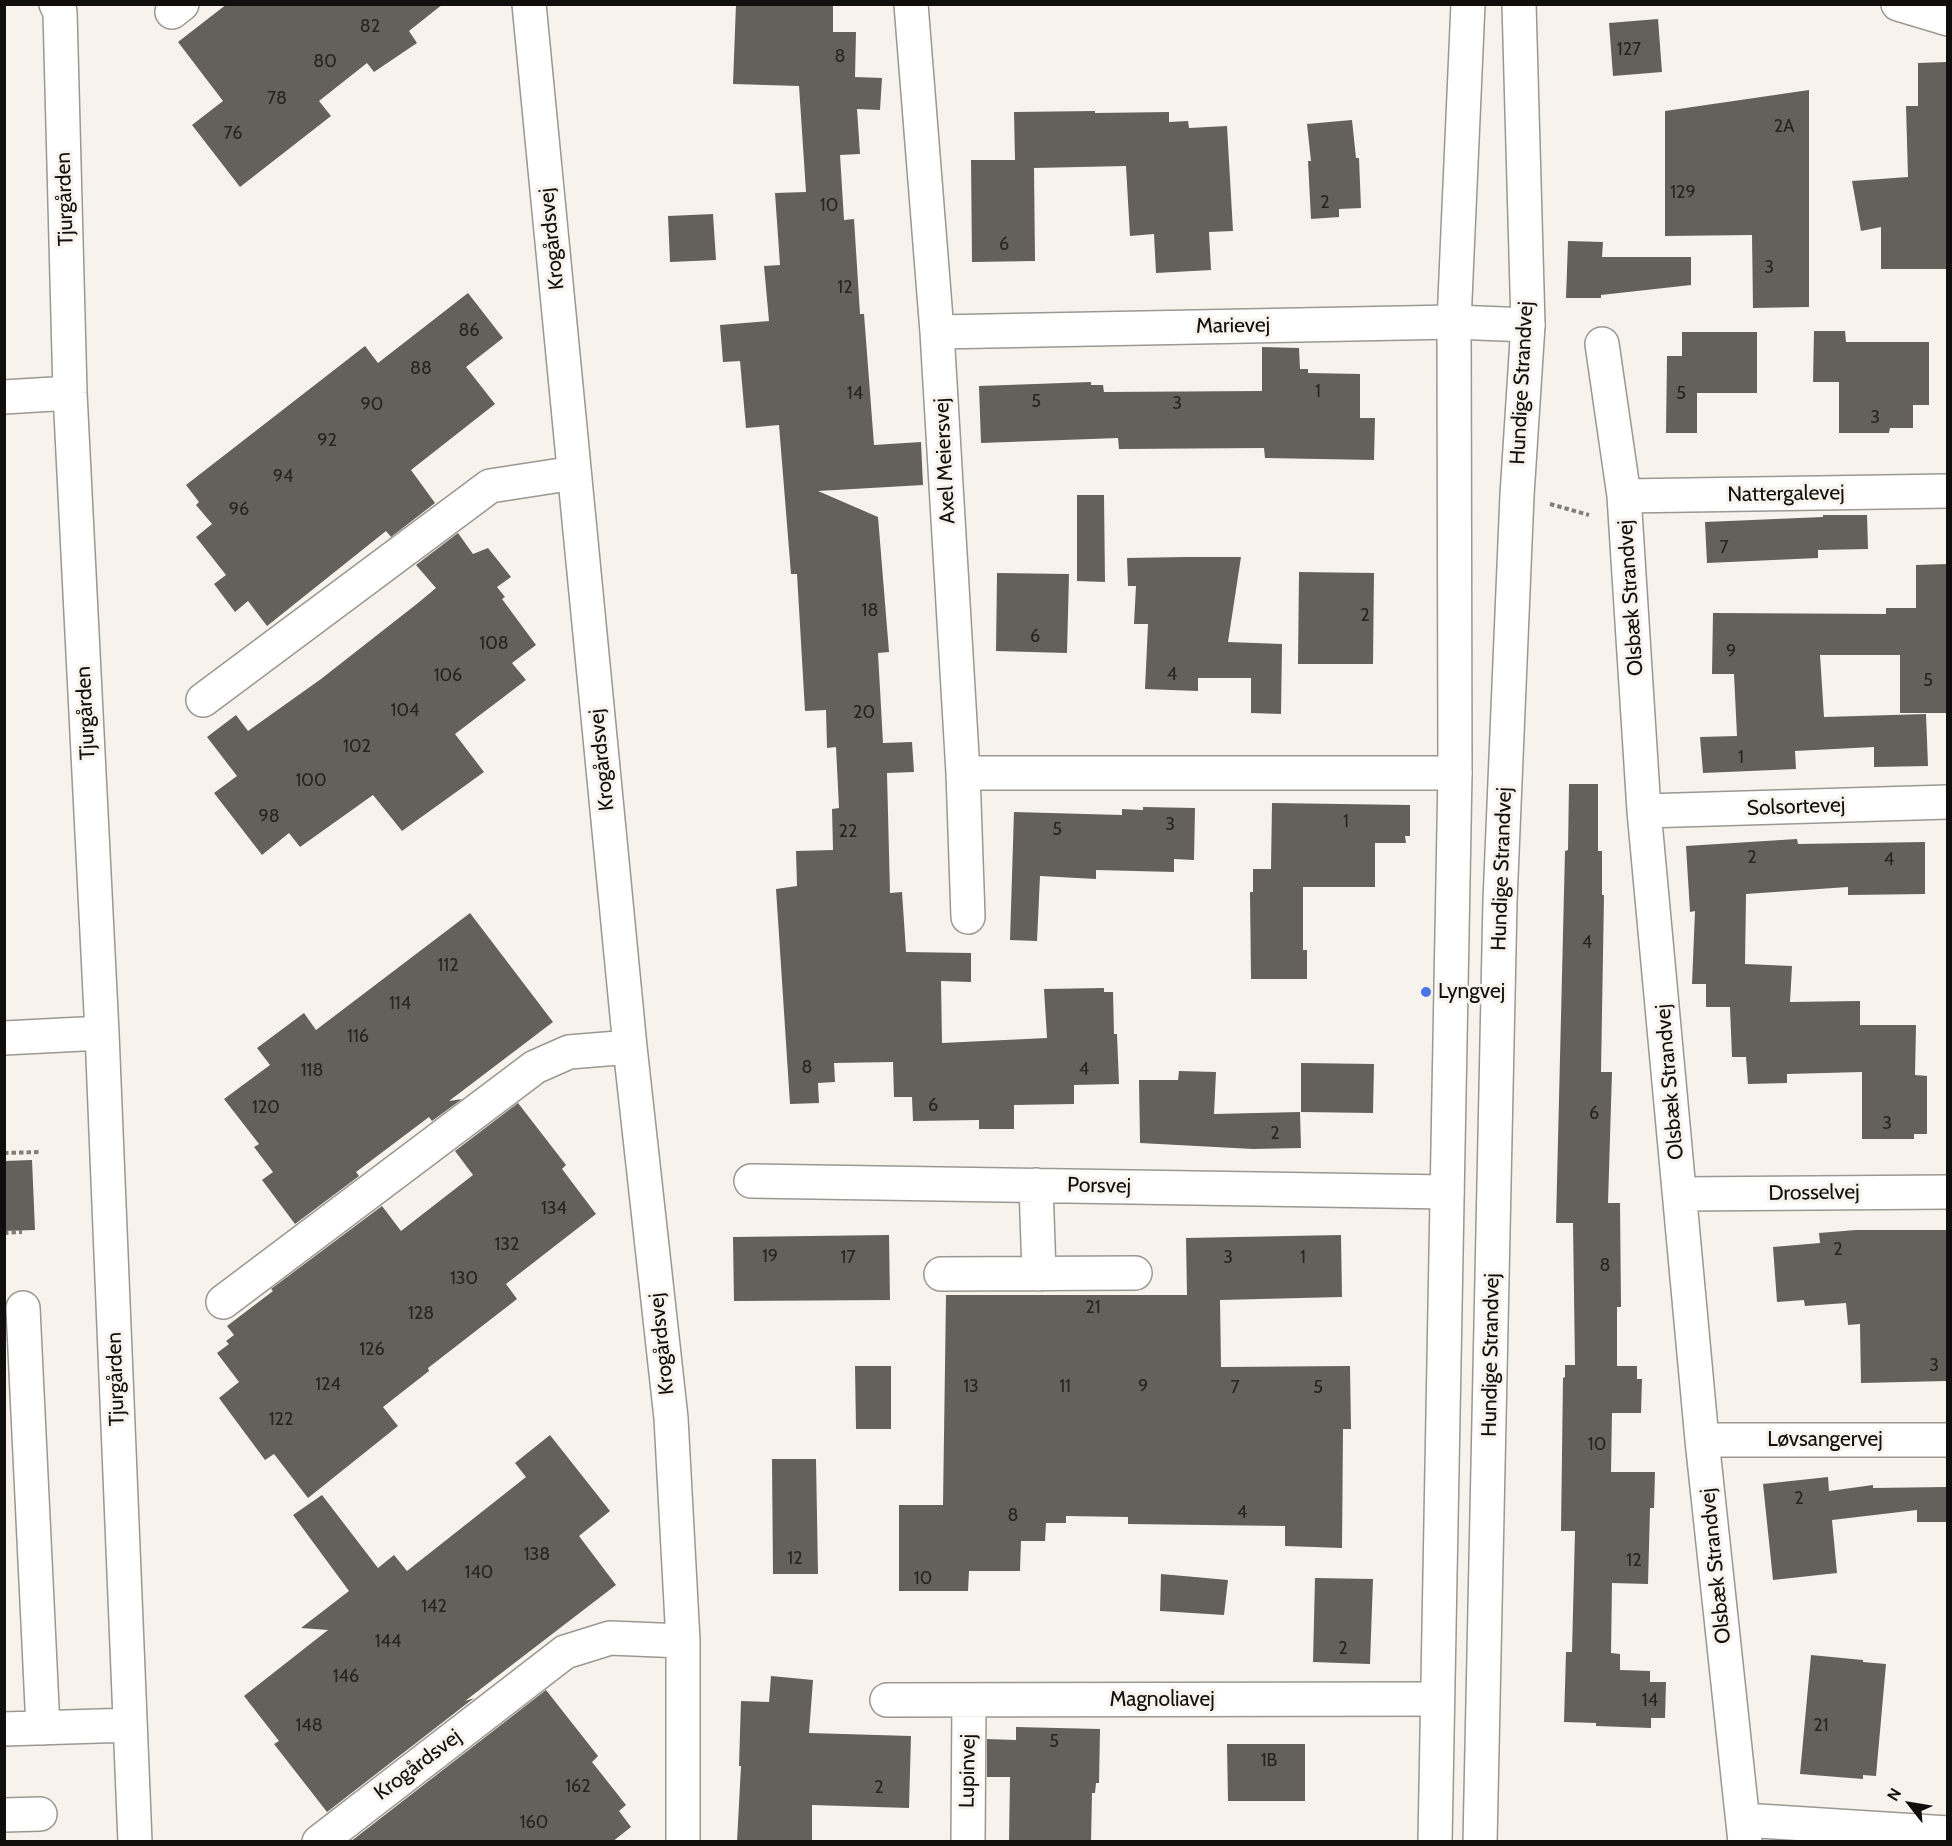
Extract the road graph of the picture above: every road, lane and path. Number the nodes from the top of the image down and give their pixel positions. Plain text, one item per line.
1 (56, 4) edge
2 (529, 4) edge
3 (910, 4) edge
4 (1468, 4) edge
5 (1519, 4) edge
6 (1898, 4) edge
7 (1947, 19) edge
8 (1454, 322) junction
9 (1528, 325) junction
10 (937, 332) junction
11 (1602, 344) dead end
12 (70, 393) junction
13 (4, 397) edge
14 (574, 473) junction
15 (1947, 491) edge
16 (1517, 495) junction
17 (1624, 496) junction
18 (1626, 531) junction
19 (203, 700) dead end
20 (963, 773) junction
21 (1455, 773) junction
22 (1947, 802) edge
23 (1644, 811) junction
24 (968, 917) dead end
25 (102, 1033) junction
26 (4, 1038) edge
27 (630, 1047) junction
28 (40, 1152) dead end
29 (4, 1153) edge
30 (751, 1181) dead end
31 (1036, 1185) junction
32 (1447, 1192) junction
33 (1947, 1192) edge
34 (1680, 1194) junction
35 (22, 1232) dead end
36 (4, 1233) edge
37 (1135, 1273) dead end
38 (941, 1274) dead end
39 (1039, 1274) junction
40 (223, 1302) dead end
41 (23, 1308) dead end
42 (1702, 1440) junction
43 (1947, 1440) edge
44 (683, 1641) junction
45 (887, 1700) dead end
46 (969, 1700) junction
47 (1437, 1700) junction
48 (130, 1725) junction
49 (43, 1728) junction
50 (4, 1729) edge
51 (4, 1815) edge
52 (40, 1815) dead end
53 (1744, 1831) edge
54 (1947, 1833) edge
55 (135, 1842) edge
56 (319, 1842) edge
57 (683, 1842) edge
58 (968, 1842) edge
59 (1435, 1842) edge
60 (1480, 1842) edge

1 - 12 street, Tjurgården
2 - 14 street, Krogårdsvej
3 - 10 street, Axel Meiersvej
4 - 8 street
5 - 9 street, Hundige Strandvej
6 - 7 street
8 - 9 street, Marievej
8 - 10 street, Marievej
8 - 21 street
9 - 16 street, Hundige Strandvej
10 - 20 street, Axel Meiersvej
11 - 17 street, Olsbæk Strandvej
12 - 13 street
12 - 25 street, Tjurgården
14 - 19 street
14 - 27 street, Krogårdsvej
15 - 17 street, Nattergalevej
16 - 18 path
16 - 60 street, Hundige Strandvej
17 - 18 street, Olsbæk Strandvej
18 - 23 street, Olsbæk Strandvej
20 - 21 street
20 - 24 street, Axel Meiersvej
21 - 32 street
22 - 23 street, Solsortevej
23 - 34 street, Olsbæk Strandvej
25 - 26 street
25 - 48 street, Tjurgården
27 - 40 street
27 - 44 street, Krogårdsvej
28 - 29 path
30 - 31 street, Porsvej
31 - 32 street, Porsvej
31 - 39 street
32 - 47 street
33 - 34 street, Drosselvej
34 - 42 street, Olsbæk Strandvej
35 - 36 path
37 - 39 street
38 - 39 street
41 - 49 street
42 - 43 street, Løvsangervej
42 - 53 street, Olsbæk Strandvej
44 - 56 street, Krogårdsvej
44 - 57 street, Krogårdsvej
45 - 46 street, Magnoliavej
46 - 47 street, Magnoliavej
46 - 58 street, Lupinvej
47 - 59 street
48 - 49 street
48 - 55 street, Tjurgården
49 - 50 street
51 - 52 street
53 - 54 street, Olsbæk Strandvej

